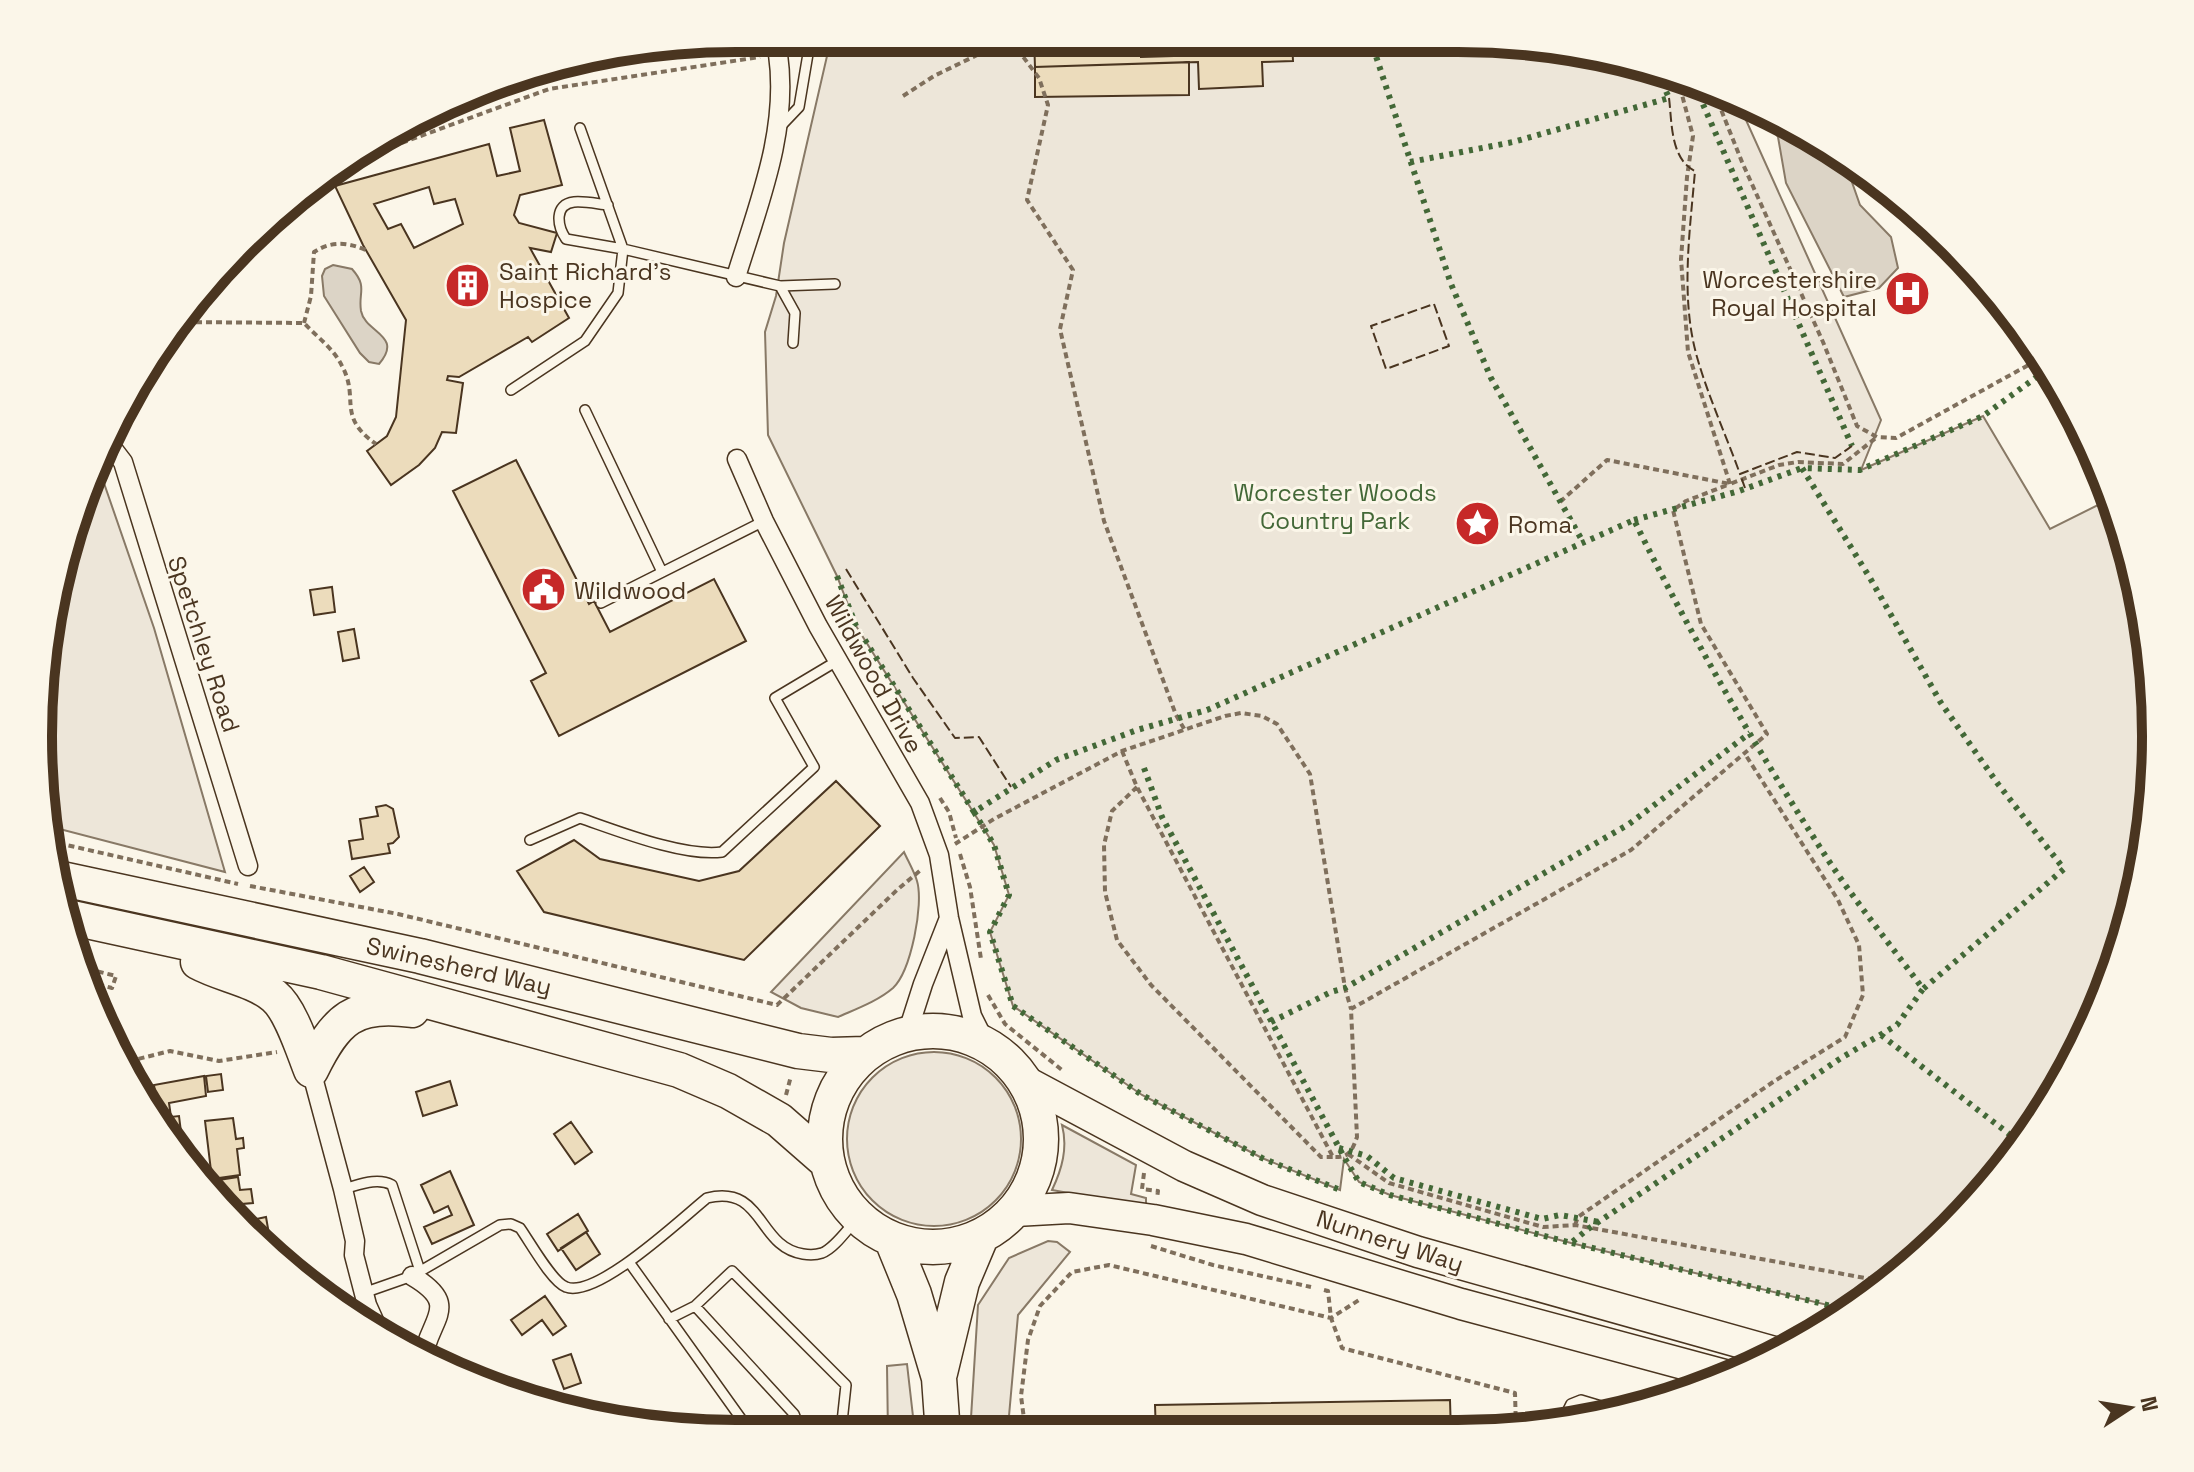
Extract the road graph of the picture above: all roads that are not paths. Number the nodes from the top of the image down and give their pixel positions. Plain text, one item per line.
1 (779, 52) edge
2 (809, 52) edge
3 (580, 128) dead end
4 (778, 130) junction
5 (608, 205) junction
6 (623, 249) junction
7 (736, 277) junction
8 (835, 284) dead end
9 (780, 286) junction
10 (793, 343) dead end
11 (511, 390) dead end
12 (585, 410) dead end
13 (115, 451) edge
14 (737, 459) dead end
15 (764, 521) junction
16 (662, 572) junction
17 (601, 603) dead end
18 (837, 661) junction
19 (530, 840) dead end
20 (248, 866) dead end
21 (68, 880) edge
22 (949, 918) junction
23 (77, 919) edge
24 (145, 934) junction
25 (907, 1034) junction
26 (987, 1046) junction
27 (865, 1054) junction
28 (298, 1062) junction
29 (679, 1070) junction
30 (1023, 1080) junction
31 (827, 1162) junction
32 (343, 1189) junction
33 (1014, 1211) junction
34 (858, 1218) junction
35 (981, 1237) junction
36 (892, 1240) junction
37 (355, 1241) junction
38 (629, 1262) junction
39 (416, 1274) junction
40 (372, 1290) junction
41 (695, 1306) junction
42 (372, 1315) edge
43 (375, 1316) edge
44 (669, 1319) junction
45 (425, 1345) edge
46 (1762, 1348) edge
47 (1711, 1371) edge
48 (939, 1378) junction
49 (1599, 1405) edge
50 (1568, 1411) edge
51 (742, 1420) edge
52 (796, 1420) edge
53 (842, 1420) edge
54 (942, 1420) edge

1 - 4 street
2 - 4 lane
3 - 5 lane
4 - 7 street
5 - 6 lane
5 - 6 lane
6 - 7 lane
6 - 11 lane
7 - 9 lane
8 - 9 lane
9 - 10 lane
12 - 16 lane
13 - 20 street, Spetchley Road
14 - 15 street, Wildwood Drive
15 - 16 lane
15 - 18 street, Wildwood Drive
16 - 17 lane
18 - 19 lane
18 - 22 street, Wildwood Drive
21 - 27 highway, Swinesherd Way
22 - 25 street
22 - 26 street, Wildwood Drive
23 - 24 highway, Swinesherd Way
24 - 28 highway
24 - 29 highway, Swinesherd Way
25 - 26 highway
25 - 27 highway
26 - 30 highway
27 - 31 highway
28 - 29 highway
28 - 32 street
29 - 31 highway, Swinesherd Way
30 - 33 highway
30 - 46 main road, Nunnery Way
31 - 34 highway
32 - 37 street
32 - 39 lane
33 - 35 highway
33 - 47 main road, Nunnery Way
34 - 36 highway
34 - 38 lane
35 - 36 highway
35 - 48 highway
36 - 48 highway
37 - 40 street
37 - 42 street
38 - 39 lane
38 - 44 lane
39 - 40 lane
39 - 45 street
40 - 43 street
41 - 44 lane
41 - 52 lane
41 - 53 lane
44 - 51 lane
48 - 54 highway
49 - 50 lane

